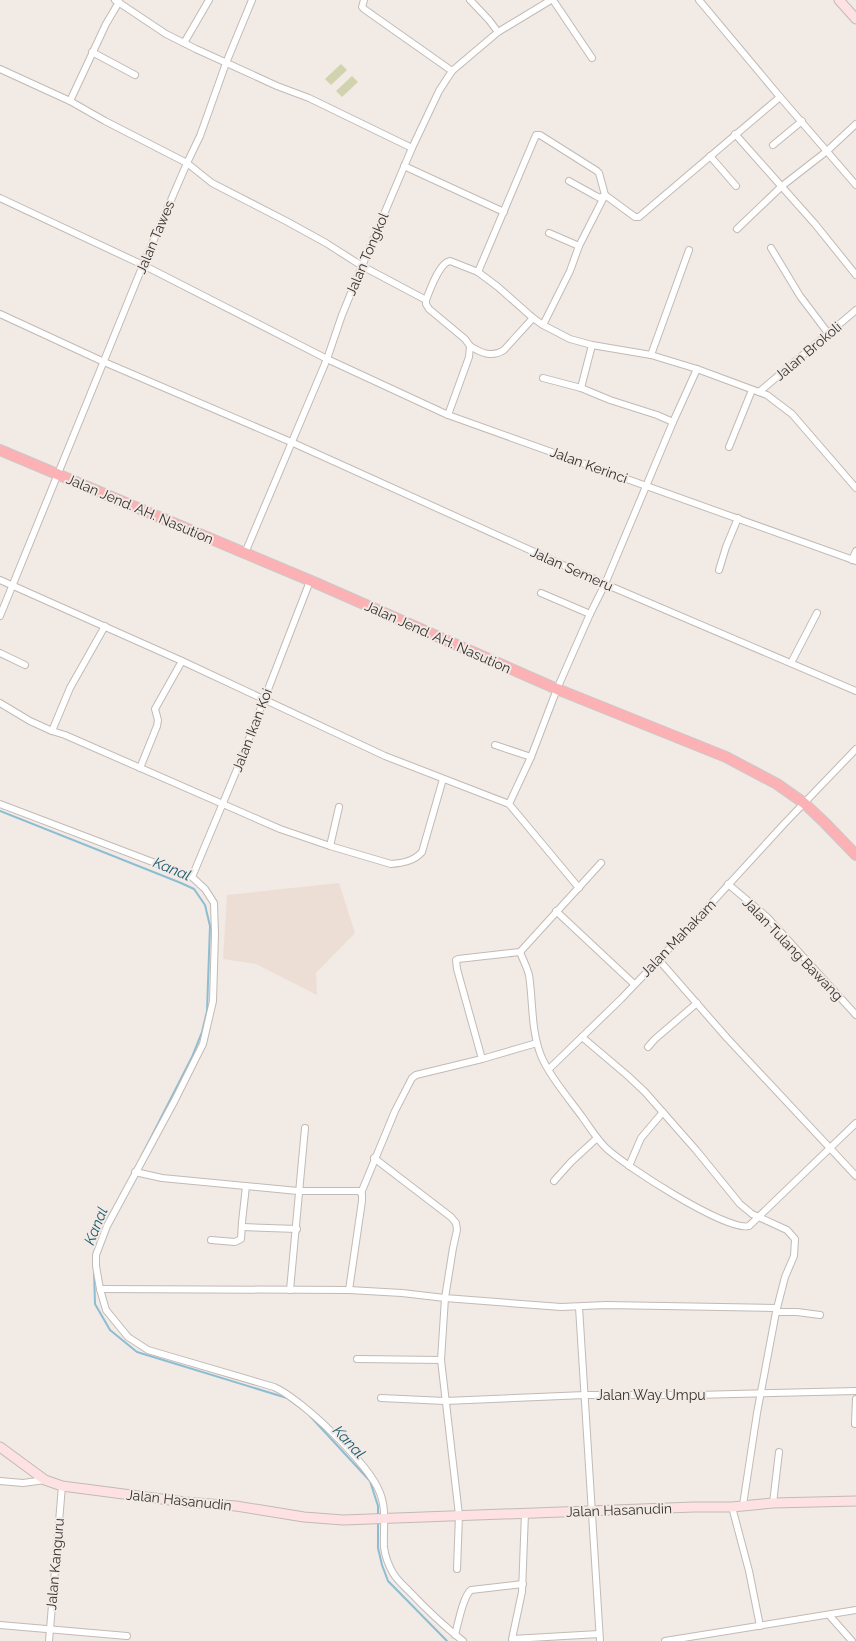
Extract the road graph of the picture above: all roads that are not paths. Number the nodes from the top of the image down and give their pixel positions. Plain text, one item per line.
1 (209, 0) edge
2 (252, 0) edge
3 (364, 0) edge
4 (472, 0) edge
5 (552, 0) edge
6 (699, 0) edge
7 (839, 0) edge
8 (117, 1) edge
9 (856, 19) edge
10 (498, 32) junction
11 (184, 43) junction
12 (92, 52) junction
13 (592, 58) dead end
14 (226, 63) junction
15 (0, 69) edge
16 (452, 71) junction
17 (135, 75) dead end
18 (780, 98) junction
19 (70, 101) junction
20 (802, 121) junction
21 (856, 124) edge
22 (735, 134) junction
23 (773, 146) dead end
24 (412, 148) junction
25 (827, 152) junction
26 (710, 156) junction
27 (187, 163) junction
28 (404, 166) junction
29 (569, 181) dead end
30 (856, 185) edge
31 (736, 186) dead end
32 (782, 186) junction
33 (605, 195) junction
34 (0, 198) edge
35 (504, 212) junction
36 (737, 229) dead end
37 (548, 233) dead end
38 (579, 246) junction
39 (771, 248) dead end
40 (688, 250) dead end
41 (143, 265) junction
42 (362, 266) junction
43 (478, 272) junction
44 (856, 275) edge
45 (426, 300) junction
46 (856, 310) edge
47 (0, 314) edge
48 (533, 318) junction
49 (543, 325) junction
50 (828, 333) junction
51 (592, 345) junction
52 (470, 346) junction
53 (651, 355) junction
54 (327, 359) junction
55 (104, 362) junction
56 (697, 369) junction
57 (543, 378) dead end
58 (580, 388) junction
59 (756, 391) junction
60 (448, 415) junction
61 (673, 422) junction
62 (291, 442) junction
63 (728, 447) dead end
64 (0, 450) edge
65 (59, 474) junction
66 (645, 486) junction
67 (856, 488) edge
68 (738, 518) junction
69 (856, 552) edge
70 (245, 553) junction
71 (854, 560) edge
72 (719, 570) dead end
73 (0, 580) edge
74 (310, 581) junction
75 (605, 584) junction
76 (12, 586) junction
77 (541, 593) dead end
78 (817, 613) dead end
79 (590, 614) junction
80 (0, 616) edge
81 (105, 626) junction
82 (0, 653) edge
83 (182, 661) junction
84 (791, 663) junction
85 (25, 665) dead end
86 (557, 688) junction
87 (856, 691) edge
88 (263, 700) junction
89 (0, 703) edge
90 (52, 731) junction
91 (495, 744) dead end
92 (856, 749) edge
93 (531, 757) junction
94 (140, 768) junction
95 (443, 779) junction
96 (804, 803) junction
97 (0, 804) edge
98 (223, 804) junction
99 (509, 804) junction
100 (339, 808) dead end
101 (330, 846) junction
102 (856, 855) edge
103 (601, 863) dead end
104 (192, 877) junction
105 (728, 884) junction
106 (579, 888) junction
107 (556, 911) junction
108 (520, 952) junction
109 (658, 959) junction
110 (634, 984) junction
111 (697, 1003) junction
112 (856, 1015) edge
113 (582, 1036) junction
114 (537, 1043) junction
115 (648, 1047) dead end
116 (482, 1059) junction
117 (549, 1069) junction
118 (662, 1112) junction
119 (856, 1123) edge
120 (305, 1128) dead end
121 (597, 1138) junction
122 (829, 1147) junction
123 (374, 1158) junction
124 (629, 1166) junction
125 (135, 1172) junction
126 (856, 1176) edge
127 (554, 1181) dead end
128 (246, 1186) junction
129 (298, 1191) junction
130 (361, 1193) junction
131 (758, 1217) junction
132 (242, 1226) junction
133 (297, 1230) junction
134 (211, 1240) dead end
135 (100, 1289) junction
136 (290, 1290) junction
137 (348, 1290) junction
138 (445, 1298) junction
139 (579, 1307) junction
140 (776, 1310) junction
141 (820, 1315) dead end
142 (357, 1359) dead end
143 (441, 1360) junction
144 (856, 1391) edge
145 (762, 1392) junction
146 (585, 1395) junction
147 (381, 1398) dead end
148 (856, 1399) edge
149 (446, 1401) junction
150 (854, 1424) dead end
151 (0, 1447) edge
152 (779, 1452) dead end
153 (45, 1480) junction
154 (0, 1481) edge
155 (62, 1486) junction
156 (856, 1501) edge
157 (773, 1503) junction
158 (743, 1505) junction
159 (732, 1507) junction
160 (591, 1511) junction
161 (525, 1513) junction
162 (459, 1515) junction
163 (383, 1518) junction
164 (457, 1569) dead end
165 (523, 1584) junction
166 (856, 1610) edge
167 (830, 1615) junction
168 (0, 1625) edge
169 (760, 1626) junction
170 (50, 1631) junction
171 (455, 1635) junction
172 (128, 1636) dead end
173 (600, 1638) edge
174 (512, 1640) edge
175 (49, 1641) edge
176 (463, 1641) edge
177 (665, 1641) edge
178 (851, 1641) edge

1 - 11 street
2 - 14 street, Jalan Tawes
3 - 16 street
4 - 10 street
5 - 10 street, Jalan Tongkol
5 - 13 street
6 - 18 street
7 - 9 main road
8 - 11 street
8 - 12 street
10 - 16 street, Jalan Tongkol
11 - 14 street
12 - 17 street
12 - 19 street
14 - 24 street
14 - 27 street, Jalan Tawes
15 - 19 street
16 - 24 street, Jalan Tongkol
18 - 20 street
18 - 22 street
19 - 27 street
20 - 23 street
20 - 25 street
21 - 25 street
22 - 26 street
22 - 32 street
24 - 28 street, Jalan Tongkol
25 - 30 street
25 - 32 street
26 - 31 street
26 - 33 street
27 - 41 street, Jalan Tawes
27 - 42 street
28 - 35 street
28 - 42 street, Jalan Tongkol
29 - 33 street
32 - 36 street
32 - 44 street
33 - 35 street
33 - 38 street
34 - 41 street, Jalan Kerinci
35 - 43 street
37 - 38 street
38 - 49 street
39 - 50 street
40 - 53 street
41 - 54 street, Jalan Kerinci
41 - 55 street, Jalan Tawes
42 - 45 street
42 - 54 street, Jalan Tongkol
43 - 45 street
43 - 48 street
45 - 52 street
46 - 50 street, Jalan Brokoli
47 - 55 street, Jalan Semeru
48 - 49 street
48 - 52 street
49 - 51 street
50 - 59 street, Jalan Brokoli
51 - 53 street
51 - 58 street
52 - 60 street
53 - 56 street
54 - 60 street, Jalan Kerinci
54 - 62 street, Jalan Tongkol
55 - 62 street, Jalan Semeru
55 - 65 street, Jalan Tawes
56 - 59 street
56 - 61 street
57 - 58 street
58 - 61 street
59 - 63 street
59 - 67 street
60 - 66 street, Jalan Kerinci
61 - 66 street
62 - 70 street, Jalan Tongkol
62 - 75 street, Jalan Semeru
64 - 65 highway, Jalan Jend. AH. Nasution
65 - 70 highway, Jalan Jend. AH. Nasution
65 - 76 street, Jalan Tawes
66 - 68 street, Jalan Kerinci
66 - 75 street
68 - 71 street, Jalan Kerinci
68 - 72 street
69 - 71 street
70 - 74 highway, Jalan Jend. AH. Nasution
73 - 76 street
74 - 86 highway, Jalan Jend. AH. Nasution
74 - 88 street, Jalan Ikan Koi
75 - 79 street
75 - 84 street, Jalan Semeru
76 - 80 street, Jalan Tawes
76 - 81 street
77 - 79 street
78 - 84 street
79 - 86 street
81 - 83 street
81 - 90 street
82 - 85 street
83 - 88 street
83 - 94 street
84 - 87 street, Jalan Semeru
86 - 93 street
86 - 96 highway, Jalan Jend. AH. Nasution
88 - 95 street
88 - 98 street, Jalan Ikan Koi
89 - 90 street
90 - 94 street
91 - 93 street
92 - 96 street, Jalan Mahakam
93 - 99 street
94 - 98 street
95 - 99 street
95 - 101 street
96 - 102 highway, Jalan Jend. AH. Nasution
96 - 105 street, Jalan Mahakam
97 - 104 street
98 - 101 street
98 - 104 street, Jalan Ikan Koi
99 - 106 street
100 - 101 street
103 - 106 street
104 - 125 street
105 - 109 street, Jalan Mahakam
105 - 112 street, Jalan Tulang Bawang
106 - 107 street
107 - 108 street
107 - 110 street
108 - 114 street
108 - 116 street
109 - 110 street, Jalan Mahakam
109 - 111 street
110 - 113 street, Jalan Mahakam
111 - 115 street
111 - 122 street
113 - 117 street, Jalan Mahakam
113 - 118 street
114 - 116 street
114 - 117 street
116 - 123 street
117 - 121 street
118 - 124 street
118 - 131 street
119 - 122 street
120 - 129 street
121 - 124 street
121 - 127 street
122 - 126 street
122 - 131 street
123 - 130 street
123 - 138 street
124 - 131 street
125 - 128 street
125 - 135 street
128 - 129 street
128 - 132 street
129 - 130 street
129 - 133 street
130 - 137 street
131 - 140 street
132 - 133 street
132 - 134 street
133 - 136 street
135 - 136 street
135 - 163 street
136 - 137 street
137 - 138 street
138 - 139 street
138 - 143 street
139 - 140 street
139 - 146 street
140 - 141 street
140 - 145 street
142 - 143 street
143 - 149 street
144 - 145 street, Jalan Way Umpu
145 - 146 street, Jalan Way Umpu
145 - 158 street
146 - 149 street, Jalan Way Umpu
146 - 160 street
147 - 149 street, Jalan Way Umpu
148 - 150 street
149 - 162 street
151 - 153 main road, Jalan Hasanudin
152 - 157 street
153 - 154 street
153 - 155 main road, Jalan Hasanudin
155 - 163 main road, Jalan Hasanudin
155 - 170 street, Jalan Kanguru
156 - 157 main road, Jalan Hasanudin
157 - 158 main road, Jalan Hasanudin
158 - 159 main road, Jalan Hasanudin
159 - 160 main road, Jalan Hasanudin
159 - 169 street
160 - 161 main road, Jalan Hasanudin
160 - 173 street
161 - 162 main road, Jalan Hasanudin
161 - 165 street
162 - 163 main road, Jalan Hasanudin
162 - 164 street
163 - 171 street
165 - 171 street
165 - 174 street
166 - 167 street
167 - 169 street
167 - 178 street
168 - 170 street
169 - 177 street
170 - 172 street
170 - 175 street, Jalan Kanguru
171 - 176 street
173 - 174 street

